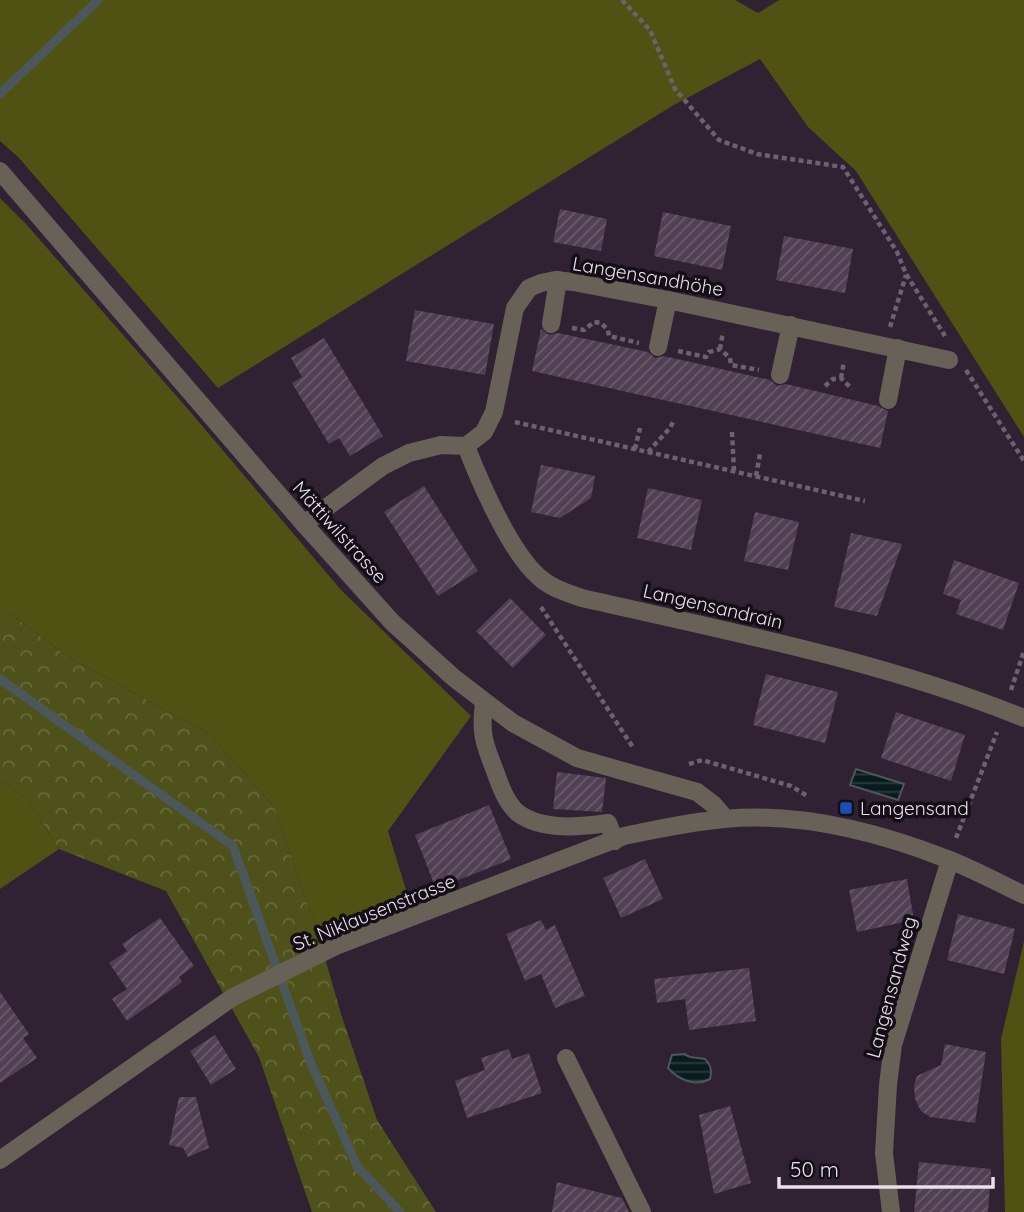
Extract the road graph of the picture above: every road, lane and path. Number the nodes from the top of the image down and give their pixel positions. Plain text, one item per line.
1 (622, 0) edge
2 (0, 171) edge
3 (558, 281) junction
4 (668, 300) junction
5 (551, 324) dead end
6 (791, 325) junction
7 (891, 346) junction
8 (658, 347) dead end
9 (847, 350) dead end
10 (949, 360) dead end
11 (780, 375) dead end
12 (841, 378) junction
13 (825, 386) dead end
14 (852, 388) dead end
15 (888, 400) dead end
16 (674, 420) dead end
17 (507, 421) dead end
18 (640, 428) dead end
19 (732, 432) dead end
20 (466, 446) junction
21 (635, 449) junction
22 (648, 452) junction
23 (760, 454) dead end
24 (734, 471) junction
25 (756, 476) junction
26 (865, 501) dead end
27 (304, 524) junction
28 (541, 607) dead end
29 (1024, 651) edge
30 (484, 703) junction
31 (1005, 710) junction
32 (1024, 718) edge
33 (637, 752) dead end
34 (676, 761) dead end
35 (814, 799) dead end
36 (726, 819) junction
37 (955, 839) dead end
38 (615, 841) junction
39 (950, 860) junction
40 (1024, 895) edge
41 (566, 1058) dead end
42 (0, 1160) edge
43 (642, 1212) edge
44 (891, 1212) edge

1 - 7 path
2 - 27 street, Mättiwilstrasse
3 - 4 street, Langensandhöhe
3 - 5 street
3 - 20 street, Langensandhöhe
4 - 6 street, Langensandhöhe
4 - 8 street
6 - 7 street, Langensandhöhe
6 - 11 street
7 - 10 street, Langensandhöhe
7 - 15 street
9 - 12 path
12 - 13 path
12 - 14 path
16 - 22 path
17 - 21 path
18 - 21 path
19 - 24 path
20 - 27 street
20 - 31 street, Langensandrain
21 - 22 path
22 - 24 path
23 - 25 path
24 - 25 path
25 - 26 path
27 - 30 street, Mättiwilstrasse
28 - 33 path
29 - 31 path
30 - 36 street, Mättiwilstrasse
30 - 38 street
31 - 32 street, Langensandrain
31 - 37 path
34 - 35 path
36 - 38 street, St. Niklausenstrasse
36 - 39 street, St. Niklausenstrasse
38 - 42 street, St. Niklausenstrasse
39 - 40 street, St. Niklausenstrasse
39 - 44 street, Langensandweg
41 - 43 street

